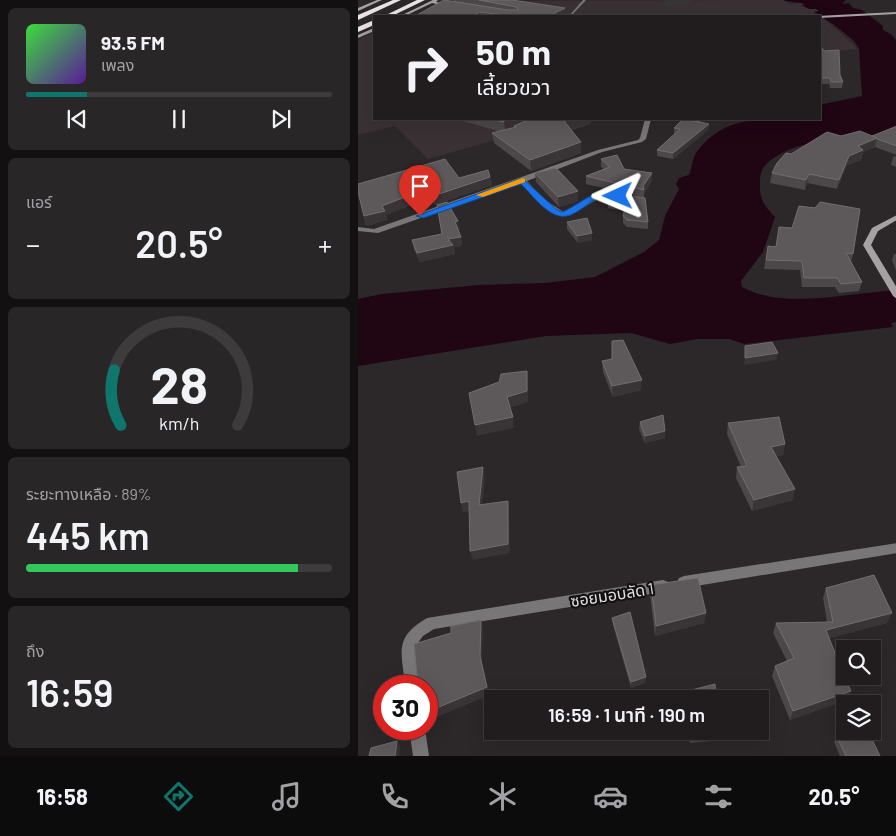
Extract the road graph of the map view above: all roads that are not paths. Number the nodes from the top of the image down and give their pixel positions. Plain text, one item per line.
1 (380, 0) edge
2 (398, 0) edge
3 (422, 0) edge
4 (584, 0) edge
5 (434, 1) edge
6 (460, 7) edge
7 (359, 8) edge
8 (896, 12) edge
9 (389, 15) edge
10 (404, 15) edge
11 (571, 15) edge
12 (821, 17) edge
13 (358, 18) edge
14 (373, 22) edge
15 (358, 30) edge
16 (373, 30) edge
17 (358, 37) edge
18 (648, 120) edge
19 (690, 120) edge
20 (705, 124) edge
21 (522, 180) junction
22 (633, 200) edge
23 (896, 217) edge
24 (358, 229) edge
25 (894, 292) edge
26 (896, 548) edge
27 (411, 675) edge
28 (418, 740) edge
29 (420, 756) edge

1 - 7 street
2 - 13 highway
3 - 9 highway
4 - 11 lane
5 - 6 street
5 - 10 street
8 - 12 street
14 - 15 highway
16 - 17 street
18 - 21 street
19 - 20 street
21 - 22 street
21 - 24 street
23 - 25 street
26 - 27 street, ซอยมอบลัด 1
28 - 29 street

